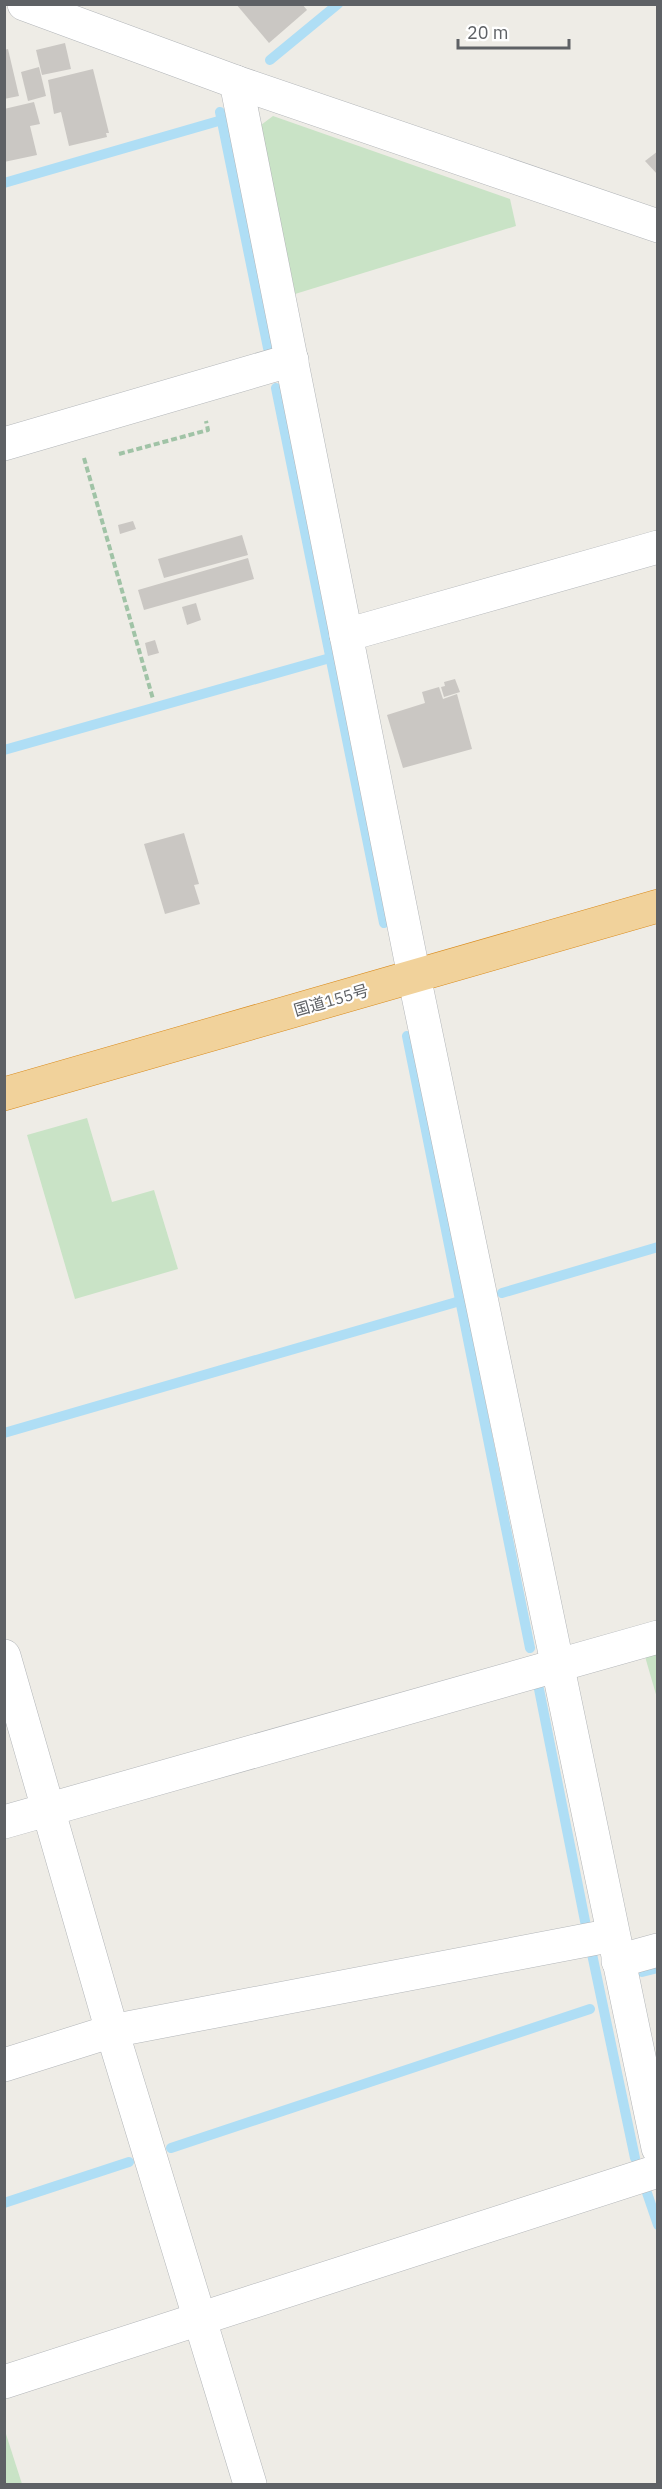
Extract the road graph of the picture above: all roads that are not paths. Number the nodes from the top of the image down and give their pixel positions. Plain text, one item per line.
1 (24, 4) edge
2 (236, 82) junction
3 (657, 225) edge
4 (292, 360) junction
5 (4, 444) edge
6 (657, 547) edge
7 (346, 635) junction
8 (657, 906) edge
9 (414, 976) junction
10 (4, 1094) edge
11 (657, 1637) edge
12 (4, 1656) edge
13 (557, 1665) junction
14 (48, 1810) junction
15 (4, 1822) edge
16 (616, 1948) junction
17 (657, 1950) edge
18 (112, 2031) junction
19 (4, 2065) edge
20 (657, 2146) edge
21 (657, 2171) edge
22 (200, 2319) junction
23 (4, 2382) edge
24 (250, 2484) edge

1 - 2 street
2 - 3 street
2 - 4 street
4 - 5 street
4 - 7 street
6 - 7 street
7 - 9 street
8 - 9 highway, 国道155号
9 - 10 highway, 国道155号
9 - 13 street
11 - 13 street
12 - 14 street
13 - 14 street
13 - 16 street
14 - 15 street
14 - 18 street
16 - 17 street
16 - 18 street
16 - 20 street
18 - 19 street
18 - 22 street
21 - 22 street
22 - 23 street
22 - 24 street

